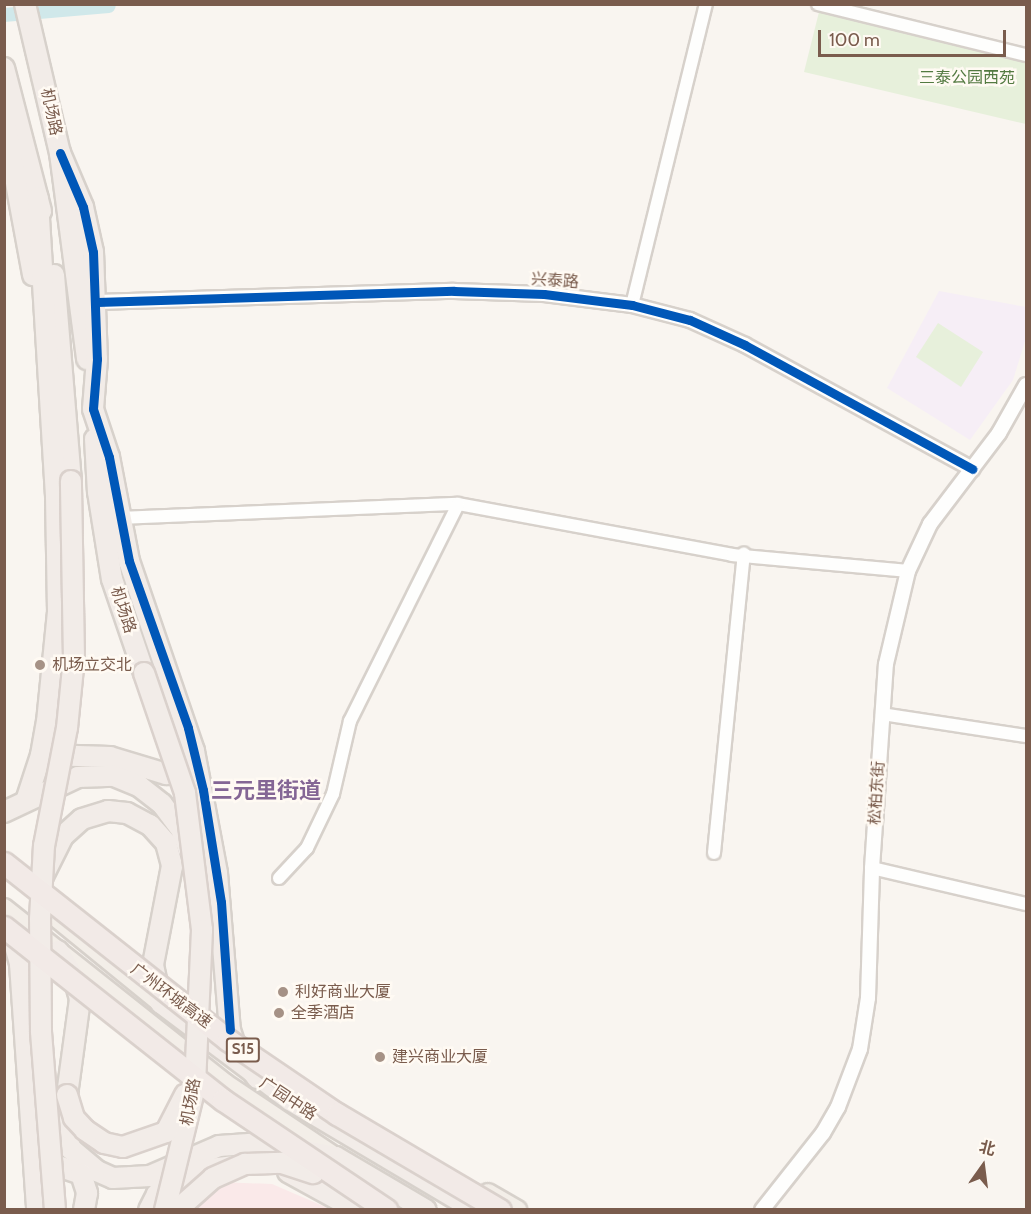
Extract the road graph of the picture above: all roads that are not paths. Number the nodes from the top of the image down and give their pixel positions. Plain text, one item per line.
1 (25, 4) edge
2 (706, 4) edge
3 (818, 4) edge
4 (1026, 55) edge
5 (4, 68) edge
6 (4, 118) edge
7 (60, 153) junction
8 (38, 198) junction
9 (97, 303) junction
10 (632, 305) junction
11 (45, 315) junction
12 (1026, 385) edge
13 (93, 409) junction
14 (972, 469) junction
15 (458, 504) junction
16 (119, 518) junction
17 (744, 554) junction
18 (908, 571) junction
19 (882, 714) junction
20 (1026, 736) edge
21 (41, 755) junction
22 (199, 772) junction
23 (26, 801) junction
24 (4, 812) edge
25 (714, 854) dead end
26 (4, 863) edge
27 (872, 868) junction
28 (4, 875) edge
29 (41, 878) junction
30 (197, 878) junction
31 (279, 878) dead end
32 (1026, 904) edge
33 (4, 908) edge
34 (4, 928) edge
35 (10, 941) edge
36 (58, 951) junction
37 (161, 1004) junction
38 (230, 1030) junction
39 (199, 1051) junction
40 (43, 1058) junction
41 (257, 1078) junction
42 (336, 1157) junction
43 (440, 1165) junction
44 (398, 1167) junction
45 (36, 1174) junction
46 (37, 1209) edge
47 (56, 1209) edge
48 (84, 1209) edge
49 (149, 1209) edge
50 (165, 1209) edge
51 (177, 1209) edge
52 (357, 1209) edge
53 (373, 1209) edge
54 (387, 1209) edge
55 (426, 1209) edge
56 (475, 1209) edge
57 (500, 1209) edge
58 (518, 1209) edge
59 (762, 1209) edge

1 - 7 highway, 机场路
2 - 10 street
3 - 4 street
5 - 8 highway, 机场路
6 - 11 highway
7 - 9 highway
7 - 13 highway, 机场路
8 - 11 highway
8 - 29 highway, 机场路, bridge
9 - 10 street, 兴泰路
9 - 13 highway
10 - 14 street, 兴泰路
11 - 21 highway
12 - 14 street, 松柏东街
13 - 16 highway
13 - 30 highway, 机场路, bridge
14 - 18 street, 松柏东街
15 - 16 street
15 - 17 street
15 - 31 street
16 - 22 highway
17 - 18 street
17 - 25 street
18 - 19 street, 松柏东街
19 - 20 street
19 - 27 street, 松柏东街
21 - 22 highway
21 - 23 highway
22 - 38 highway
23 - 24 highway
23 - 30 highway, bridge
26 - 57 highway, 广州环城高速 / S15, bridge
27 - 32 street
27 - 59 street, 松柏东街
28 - 37 main road, 广园中路
29 - 37 highway
29 - 40 highway, 机场路, bridge
30 - 39 highway, 机场路, bridge
33 - 36 main road, 广园中路
34 - 35 main road
34 - 54 highway, bridge
35 - 45 highway
36 - 39 highway, bridge
36 - 42 main road, 广园中路
37 - 41 highway, 广园中路
38 - 41 highway
38 - 43 main road
39 - 50 highway, 机场路, bridge
40 - 42 highway, bridge
40 - 47 highway, 机场路, bridge
41 - 44 highway, 广园中路
42 - 55 highway, 广园中路
43 - 44 main road
43 - 58 main road
44 - 56 highway, 广园中路
45 - 46 highway
45 - 48 highway
49 - 52 highway
51 - 53 highway, bridge

